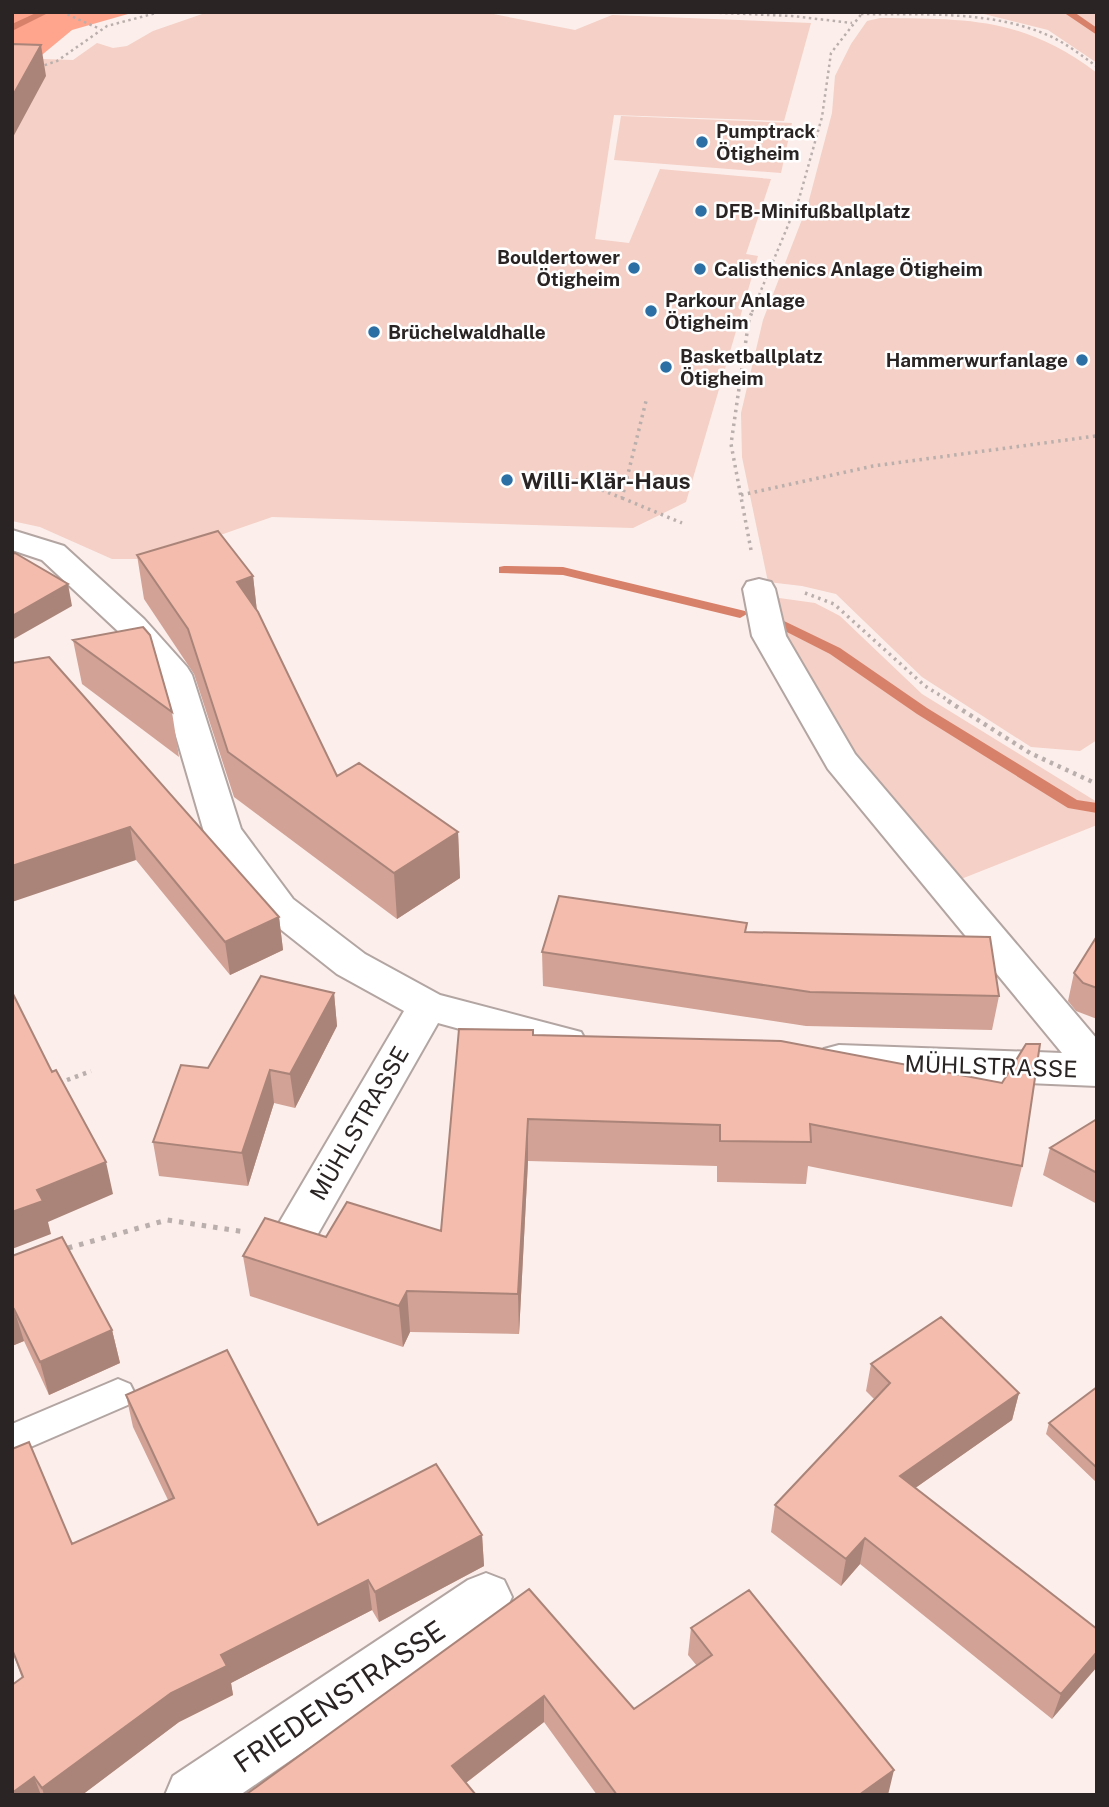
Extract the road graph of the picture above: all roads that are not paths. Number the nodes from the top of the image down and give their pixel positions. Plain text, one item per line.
1 (12, 540) edge
2 (759, 589) road end
3 (428, 1006) junction
4 (602, 1046) edge
5 (805, 1058) edge
6 (1097, 1068) edge
7 (291, 1240) edge
8 (118, 1394) dead end
9 (12, 1440) edge
10 (486, 1597) dead end
11 (192, 1795) edge

1 - 3 street
2 - 6 street, MÜHLSTRASSE
3 - 4 street
3 - 7 street, MÜHLSTRASSE
5 - 6 street, MÜHLSTRASSE
8 - 9 lane
10 - 11 street, FRIEDENSTRASSE

